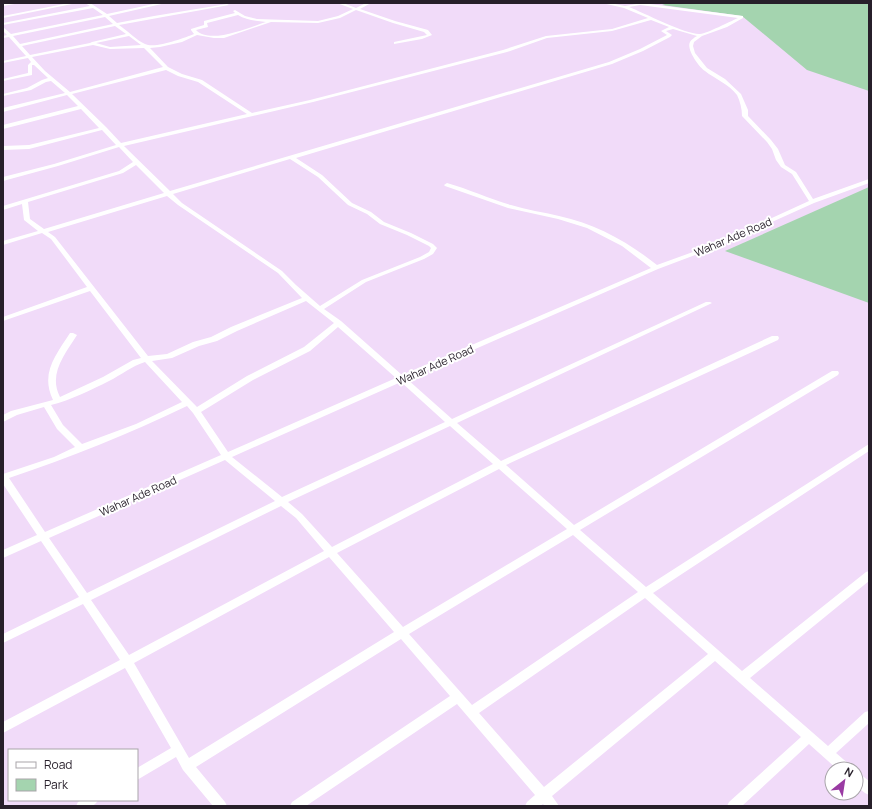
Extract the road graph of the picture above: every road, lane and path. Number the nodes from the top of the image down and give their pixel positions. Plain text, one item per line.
1 (18, 3) edge
2 (76, 3) edge
3 (87, 3) edge
4 (164, 3) edge
5 (200, 3) edge
6 (339, 3) edge
7 (369, 3) edge
8 (604, 3) edge
9 (3, 5) edge
10 (227, 5) junction
11 (93, 7) junction
12 (625, 7) junction
13 (356, 8) junction
14 (239, 13) junction
15 (106, 15) junction
16 (3, 17) edge
17 (652, 18) junction
18 (272, 21) junction
19 (3, 24) edge
20 (116, 25) junction
21 (674, 27) junction
22 (3, 28) edge
23 (197, 34) junction
24 (10, 35) junction
25 (129, 35) junction
26 (700, 35) junction
27 (3, 36) edge
28 (396, 43) dead end
29 (19, 45) junction
30 (146, 47) junction
31 (60, 50) junction
32 (32, 59) junction
33 (3, 62) edge
34 (166, 68) junction
35 (30, 74) junction
36 (52, 79) junction
37 (3, 80) edge
38 (42, 83) junction
39 (68, 93) junction
40 (3, 95) edge
41 (81, 107) junction
42 (3, 110) edge
43 (252, 115) junction
44 (3, 127) edge
45 (104, 128) junction
46 (121, 145) junction
47 (3, 148) edge
48 (292, 157) junction
49 (136, 162) junction
50 (3, 179) edge
51 (869, 181) edge
52 (446, 185) dead end
53 (169, 194) junction
54 (26, 202) junction
55 (812, 202) junction
56 (3, 208) edge
57 (42, 231) junction
58 (3, 243) edge
59 (656, 268) junction
60 (92, 288) junction
61 (306, 299) junction
62 (708, 304) dead end
63 (320, 309) junction
64 (3, 319) edge
65 (338, 323) junction
66 (73, 336) dead end
67 (775, 338) dead end
68 (146, 359) junction
69 (835, 373) dead end
70 (402, 379) junction
71 (58, 401) junction
72 (188, 402) junction
73 (47, 405) junction
74 (196, 411) junction
75 (3, 419) edge
76 (452, 422) junction
77 (869, 447) edge
78 (81, 448) junction
79 (227, 457) junction
80 (499, 465) junction
81 (3, 477) edge
82 (281, 502) junction
83 (574, 530) junction
84 (44, 537) junction
85 (331, 552) junction
86 (3, 554) edge
87 (869, 575) edge
88 (645, 593) junction
89 (84, 599) junction
90 (402, 633) junction
91 (3, 639) edge
92 (716, 654) junction
93 (127, 661) junction
94 (742, 678) junction
95 (458, 697) junction
96 (471, 712) junction
97 (869, 716) edge
98 (3, 728) edge
99 (809, 737) junction
100 (178, 750) junction
101 (828, 753) junction
102 (837, 761) edge
103 (187, 766) junction
104 (138, 773) edge
105 (544, 796) junction
106 (221, 806) edge
107 (296, 806) edge
108 (531, 806) edge
109 (553, 806) edge
110 (734, 806) edge

1 - 9 street
2 - 16 street
3 - 11 street
4 - 15 street
5 - 10 street
6 - 13 street
7 - 13 street
8 - 12 street
10 - 14 street
10 - 20 street
11 - 15 street
11 - 19 street
12 - 17 street
12 - 26 street
13 - 18 street
13 - 28 street
14 - 18 street
14 - 23 street
15 - 20 street
15 - 24 street
17 - 21 street
17 - 43 street
18 - 23 street
20 - 25 street
20 - 29 street
21 - 26 street
21 - 48 street
22 - 24 street
23 - 30 street
24 - 27 street
24 - 29 street
25 - 30 street
25 - 31 street
26 - 55 street
29 - 32 street
30 - 31 street
30 - 34 street
31 - 32 street
32 - 33 street
32 - 35 street
32 - 36 street
34 - 39 street
34 - 43 street
35 - 37 street
35 - 38 street
36 - 38 street
36 - 39 street
38 - 40 street
39 - 41 street
39 - 42 street
41 - 44 street
41 - 45 street
43 - 46 street
45 - 46 street
45 - 47 street
46 - 49 street
46 - 50 street
48 - 53 street
48 - 63 street
49 - 53 street
49 - 54 street
51 - 55 street, Wahar Ade Road
52 - 59 street
53 - 57 street
53 - 61 street
54 - 56 street
54 - 57 street
55 - 59 street, Wahar Ade Road
57 - 58 street
57 - 60 street
59 - 70 street, Wahar Ade Road
60 - 64 street
60 - 68 street
61 - 63 street
61 - 68 street
62 - 76 street
63 - 65 street
65 - 70 street
65 - 74 street
66 - 71 street
67 - 80 street
68 - 71 street
68 - 72 street
69 - 83 street
70 - 76 street
70 - 79 street, Wahar Ade Road
71 - 73 street
72 - 74 street
72 - 78 street
73 - 75 street
73 - 78 street
74 - 79 street
76 - 80 street
76 - 82 street
77 - 88 street
78 - 81 street
79 - 82 street
79 - 84 street, Wahar Ade Road
80 - 83 street
80 - 85 street
81 - 84 street
82 - 85 street
82 - 89 street
83 - 88 street
83 - 90 street
84 - 86 street, Wahar Ade Road
84 - 89 street
85 - 90 street
85 - 93 street
87 - 94 street
88 - 92 street
88 - 96 street
89 - 91 street
89 - 93 street
90 - 95 street
90 - 103 street
92 - 94 street
92 - 105 street
93 - 98 street
93 - 100 street
94 - 99 street
95 - 96 street
95 - 107 street
96 - 105 street
97 - 101 street
99 - 101 street
99 - 110 street
100 - 103 street
100 - 104 street
101 - 102 street
103 - 106 street
105 - 108 street
105 - 109 street

